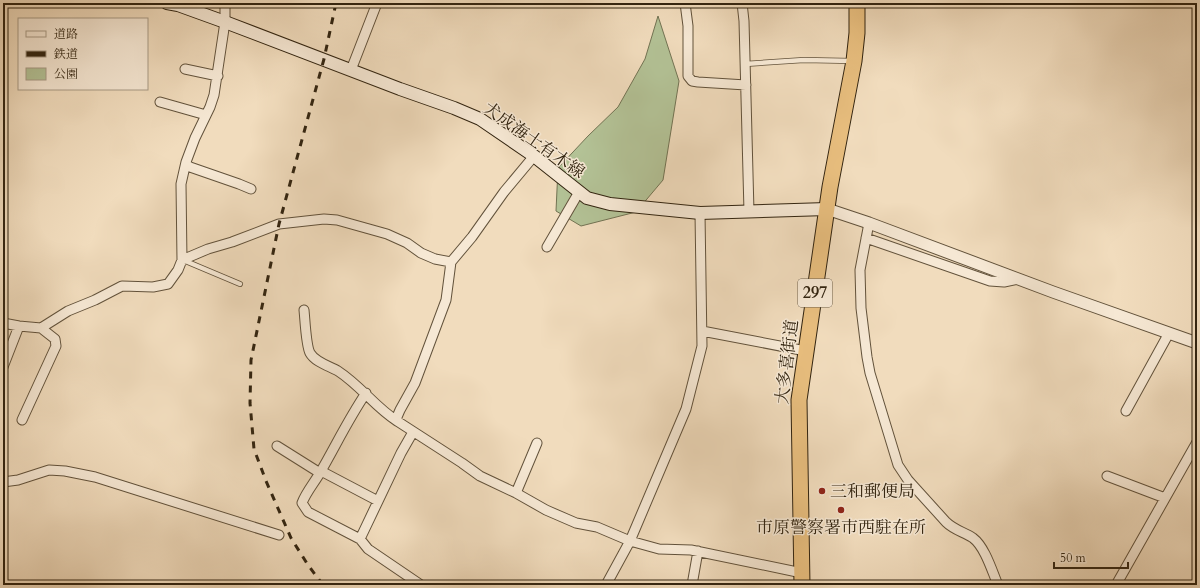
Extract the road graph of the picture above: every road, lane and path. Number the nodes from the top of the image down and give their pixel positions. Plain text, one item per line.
1 (167, 3) edge
2 (225, 3) edge
3 (377, 3) edge
4 (685, 3) edge
5 (742, 3) edge
6 (857, 3) edge
7 (225, 22) junction
8 (854, 61) junction
9 (745, 64) junction
10 (185, 69) dead end
11 (351, 70) junction
12 (218, 76) junction
13 (746, 85) junction
14 (160, 102) dead end
15 (206, 116) junction
16 (534, 156) junction
17 (186, 162) junction
18 (251, 190) dead end
19 (579, 192) junction
20 (827, 209) junction
21 (749, 212) junction
22 (700, 213) junction
23 (869, 223) junction
24 (866, 238) junction
25 (547, 246) dead end
26 (182, 260) junction
27 (451, 262) junction
28 (1019, 279) junction
29 (240, 284) dead end
30 (304, 310) dead end
31 (3, 322) edge
32 (19, 326) junction
33 (41, 328) junction
34 (702, 331) junction
35 (1169, 333) junction
36 (1197, 343) edge
37 (806, 351) junction
38 (3, 367) edge
39 (366, 393) junction
40 (1126, 411) dead end
41 (22, 420) dead end
42 (397, 422) junction
43 (413, 432) junction
44 (1197, 442) edge
45 (537, 443) dead end
46 (277, 446) dead end
47 (320, 472) junction
48 (1107, 476) dead end
49 (3, 482) edge
50 (516, 493) junction
51 (1165, 498) junction
52 (378, 501) junction
53 (279, 534) dead end
54 (360, 539) junction
55 (630, 542) junction
56 (698, 551) junction
57 (802, 579) edge
58 (421, 585) edge
59 (606, 585) edge
60 (692, 585) edge
61 (991, 585) edge
62 (998, 585) edge
63 (1003, 585) edge
64 (1116, 585) edge

1 - 7 main road, 犬成海士有木線
2 - 7 street
3 - 11 street
4 - 13 street
5 - 9 street
6 - 8 highway, 大多喜街道 / 297
7 - 11 main road, 犬成海士有木線
7 - 12 street
8 - 9 lane
8 - 20 highway, 大多喜街道 / 297
9 - 13 street
10 - 12 street
11 - 16 main road, 犬成海士有木線
12 - 15 street
13 - 21 street
14 - 15 street
15 - 17 street
16 - 19 main road, 犬成海士有木線
16 - 27 street
17 - 18 street
17 - 26 street
19 - 22 main road, 犬成海士有木線
19 - 25 street
20 - 21 main road, 犬成海士有木線
20 - 23 street
20 - 37 highway, 大多喜街道 / 297
21 - 22 main road, 犬成海士有木線
22 - 34 street
23 - 24 street
23 - 28 street
24 - 28 street
24 - 62 street
26 - 27 street
26 - 29 lane
26 - 33 street
27 - 42 street
28 - 35 street
30 - 39 street
31 - 32 street
32 - 33 street
32 - 38 street
33 - 41 street
34 - 37 street
34 - 55 street
35 - 36 street
35 - 40 street
37 - 57 highway, 大多喜街道 / 297
39 - 42 street
39 - 47 street
42 - 43 street
43 - 50 street
43 - 52 street
44 - 51 street
45 - 50 street
46 - 47 street
47 - 52 street
47 - 54 street
48 - 51 street
49 - 53 street
50 - 55 street
51 - 64 street
52 - 54 street
54 - 58 street
55 - 56 street
55 - 59 street
56 - 57 street
56 - 60 street
61 - 62 street
62 - 63 street

